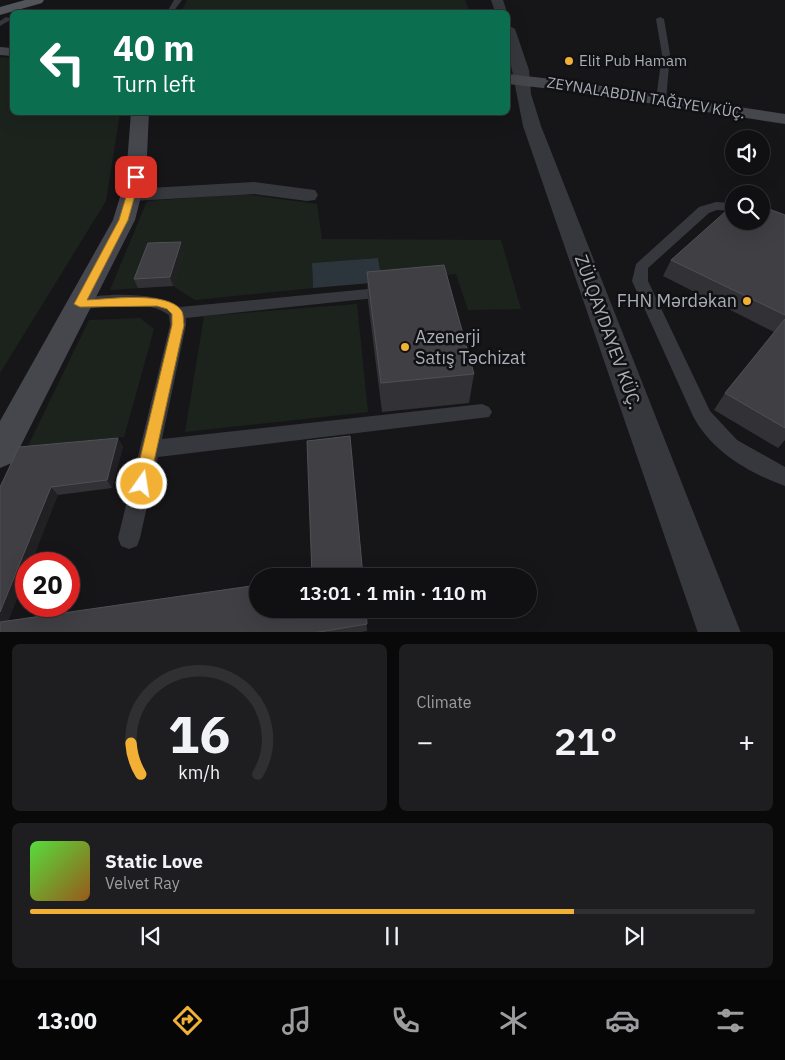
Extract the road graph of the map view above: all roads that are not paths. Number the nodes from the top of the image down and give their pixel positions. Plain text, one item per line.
1 (38, 0) edge
2 (12, 10) edge
3 (4, 13) edge
4 (660, 19) dead end
5 (0, 24) edge
6 (510, 35) edge
7 (515, 80) edge
8 (661, 100) junction
9 (140, 115) edge
10 (785, 119) edge
11 (132, 195) junction
12 (307, 195) dead end
13 (725, 206) edge
14 (401, 290) edge
15 (80, 304) junction
16 (177, 313) junction
17 (482, 412) dead end
18 (150, 449) junction
19 (0, 453) edge
20 (785, 477) edge
21 (130, 538) dead end
22 (720, 632) edge

1 - 2 main road
3 - 5 lane
4 - 8 lane
6 - 7 street, ZÜLQAYDAYEV KÜÇ.
7 - 8 street
7 - 22 street, ZÜLQAYDAYEV KÜÇ.
8 - 10 street
9 - 11 street
11 - 12 street
11 - 15 street
13 - 20 lane
14 - 16 lane
15 - 16 lane
15 - 19 street
16 - 18 lane
17 - 18 lane
18 - 21 lane

